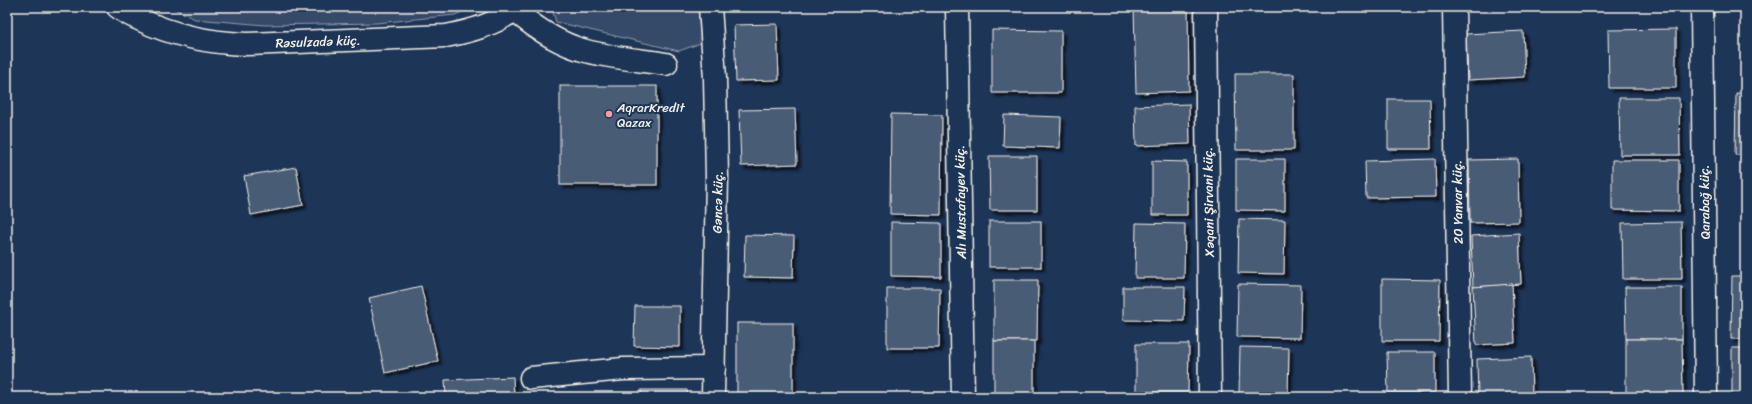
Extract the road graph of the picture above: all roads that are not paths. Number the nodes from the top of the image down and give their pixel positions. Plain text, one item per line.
1 (118, 7) edge
2 (710, 7) edge
3 (957, 7) edge
4 (1206, 7) edge
5 (1454, 7) edge
6 (1702, 7) edge
7 (516, 9) edge
8 (666, 64) dead end
9 (714, 368) junction
10 (531, 378) dead end
11 (713, 397) edge
12 (963, 397) edge
13 (1210, 397) edge
14 (1460, 397) edge
15 (1706, 397) edge

1 - 7 street, Rəsulzadə küç.
2 - 9 street, Gəncə küç.
3 - 12 street, Alı Mustafayev küç.
4 - 13 street, Xəqani Şirvani küç.
5 - 14 street, 20 Yanvar küç.
6 - 15 street, Qarabağ küç.
7 - 8 street
9 - 10 street
9 - 11 street, Gəncə küç.

